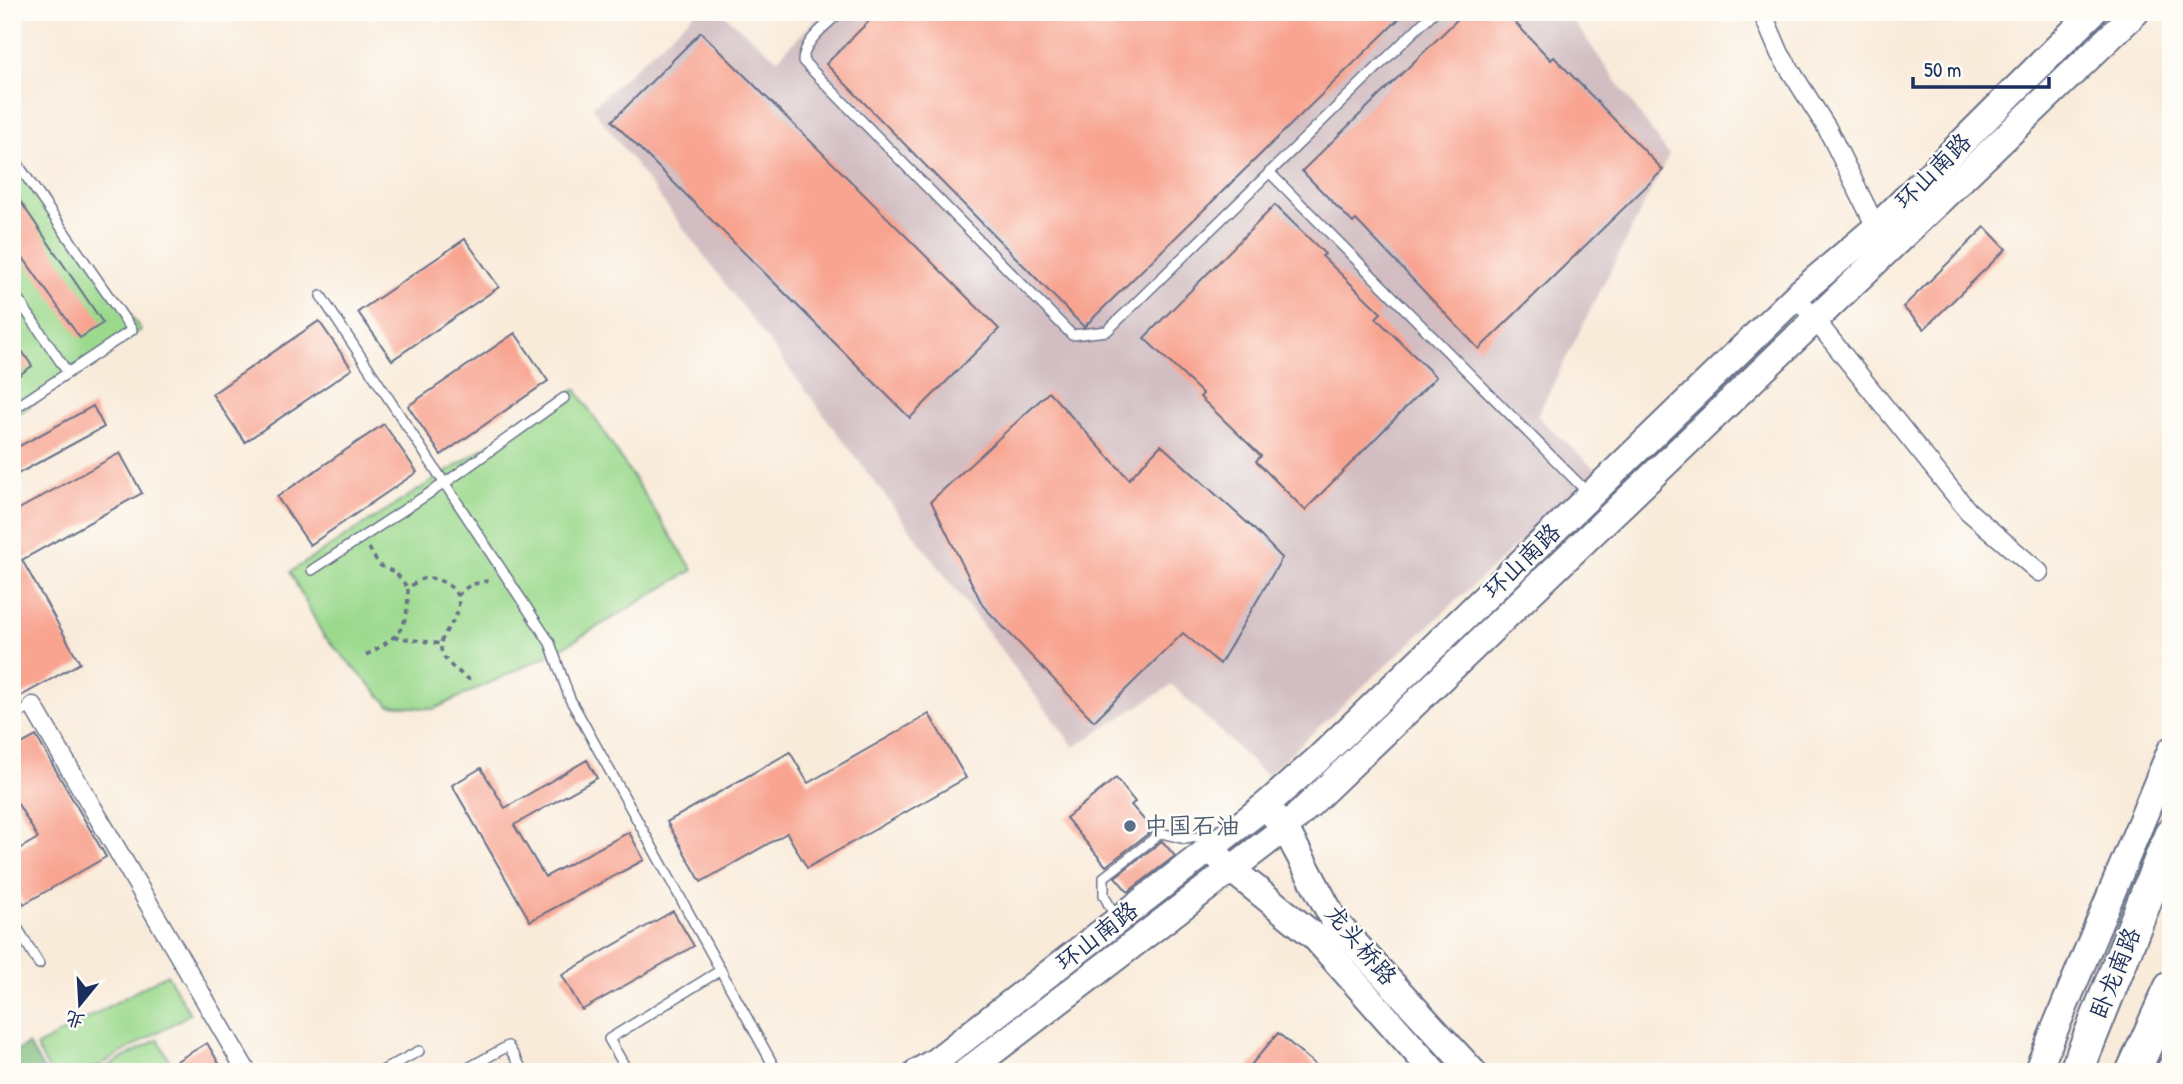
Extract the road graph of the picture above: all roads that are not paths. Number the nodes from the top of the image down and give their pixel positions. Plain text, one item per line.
1 (840, 12) edge
2 (1434, 12) edge
3 (1762, 12) edge
4 (2093, 12) edge
5 (2136, 12) edge
6 (12, 156) edge
7 (1269, 172) junction
8 (1882, 239) junction
9 (12, 290) edge
10 (321, 296) dead end
11 (1796, 296) junction
12 (1814, 319) junction
13 (68, 373) junction
14 (564, 398) dead end
15 (12, 410) edge
16 (446, 483) junction
17 (1590, 496) junction
18 (312, 570) dead end
19 (2039, 572) dead end
20 (33, 706) joint
21 (12, 717) edge
22 (2171, 750) edge
23 (1266, 805) junction
24 (1285, 828) junction
25 (1233, 831) junction
26 (2171, 835) edge
27 (1211, 848) junction
28 (1231, 869) junction
29 (12, 919) edge
30 (1117, 921) junction
31 (39, 964) dead end
32 (720, 970) junction
33 (2171, 988) edge
34 (419, 1051) dead end
35 (465, 1071) edge
36 (247, 1072) edge
37 (380, 1072) edge
38 (524, 1072) edge
39 (628, 1072) edge
40 (773, 1072) edge
41 (918, 1072) edge
42 (966, 1072) edge
43 (1434, 1072) edge
44 (1473, 1072) edge
45 (2037, 1072) edge
46 (2076, 1072) edge
47 (2133, 1072) edge

1 - 7 lane
2 - 7 lane
3 - 8 street
4 - 8 street, 环山南路
5 - 8 street, 环山南路
6 - 13 lane
7 - 17 lane
8 - 11 street, 环山南路
8 - 12 street, 环山南路
9 - 13 lane
10 - 16 lane
11 - 12 street
11 - 17 street, 环山南路
12 - 19 street
12 - 24 street, 环山南路
13 - 15 lane
14 - 16 lane
16 - 18 lane
16 - 32 lane
17 - 23 street, 环山南路
20 - 21 lane
20 - 36 street
22 - 45 street
23 - 24 street, 龙头桥路
23 - 25 street, 环山南路
24 - 28 street, 环山南路
24 - 44 street, 龙头桥路
25 - 27 street, 环山南路
25 - 30 lane
26 - 46 highway, 卧龙南路
27 - 28 street, 龙头桥路
27 - 30 street, 环山南路
28 - 42 street, 环山南路
28 - 43 street, 龙头桥路
29 - 31 lane
30 - 41 street, 环山南路
32 - 39 lane
32 - 40 lane
33 - 47 highway
34 - 37 lane
35 - 38 lane

